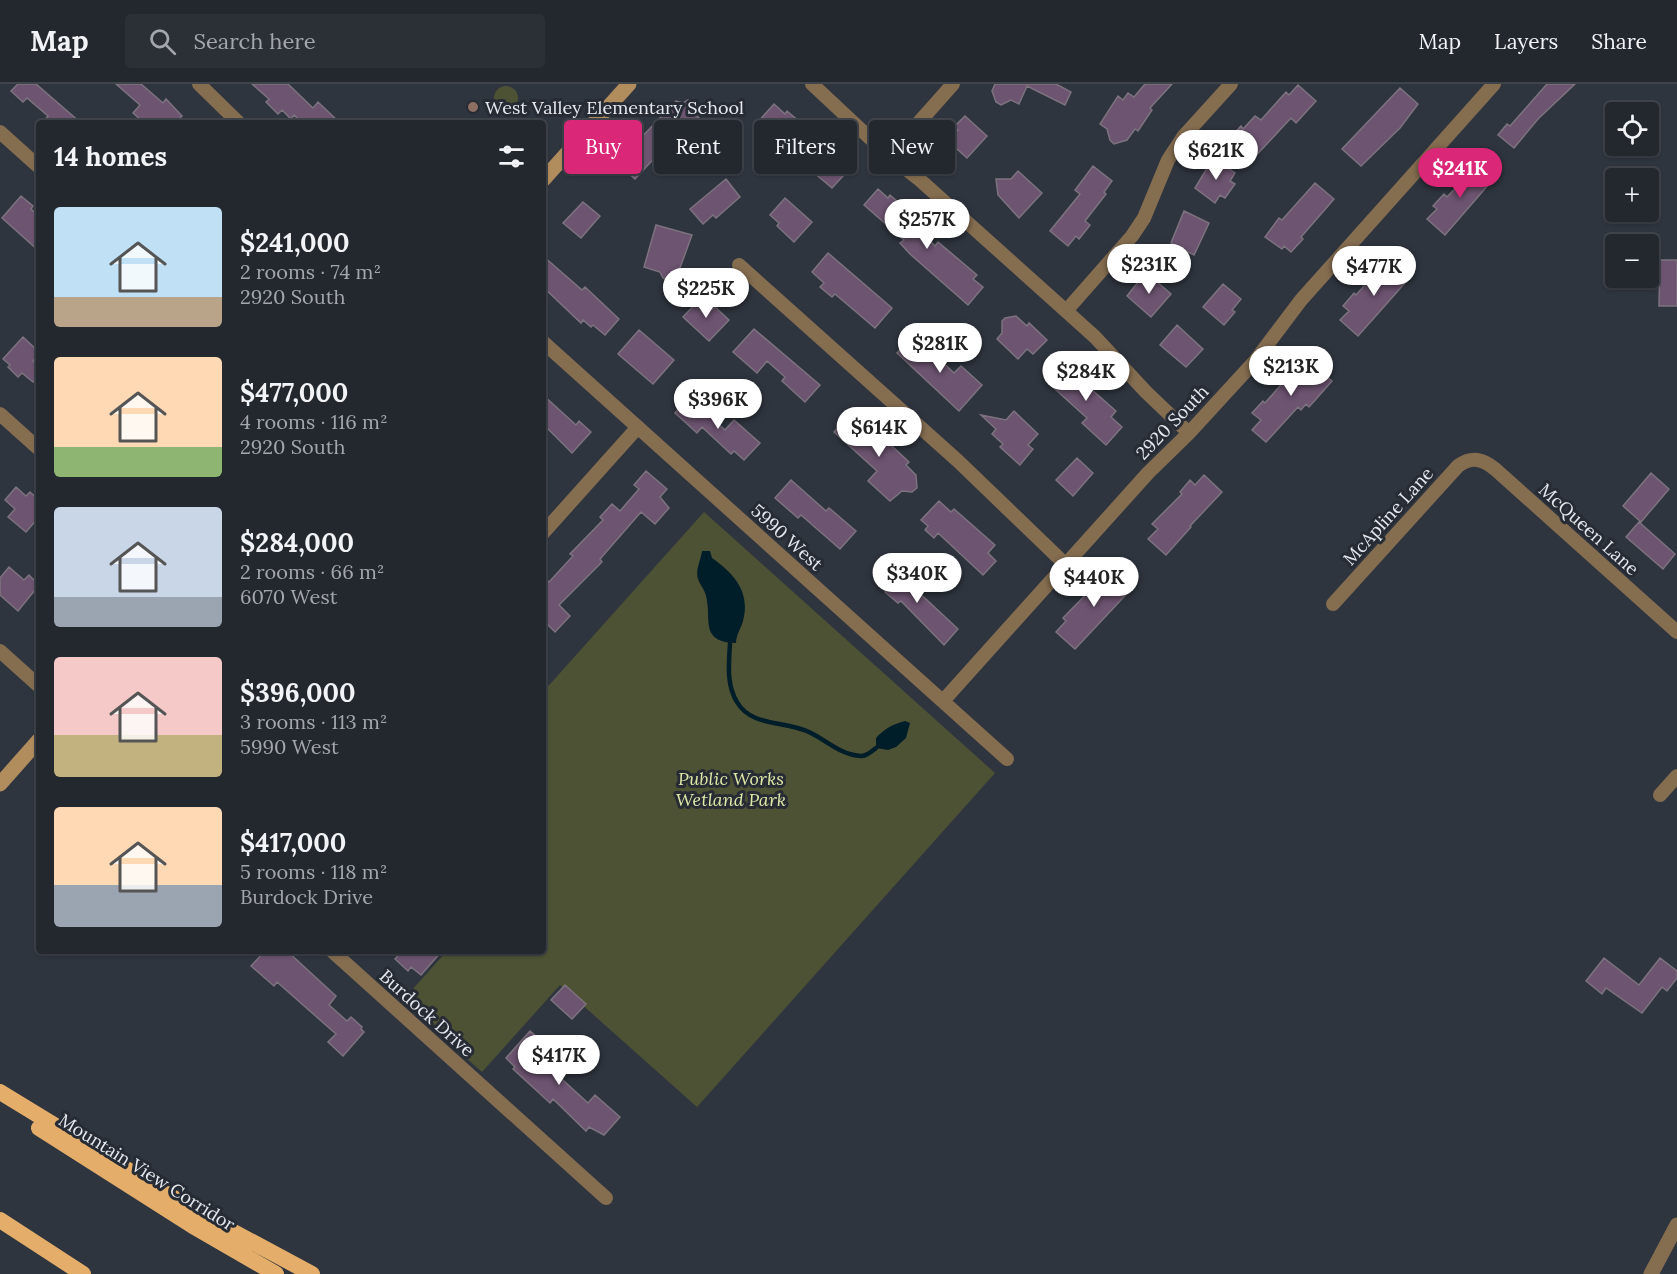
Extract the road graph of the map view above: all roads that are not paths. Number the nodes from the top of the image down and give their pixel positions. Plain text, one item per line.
1 (199, 84) edge
2 (629, 84) edge
3 (812, 84) edge
4 (953, 84) edge
5 (1231, 84) edge
6 (1494, 84) edge
7 (235, 120) edge
8 (921, 120) edge
9 (0, 132) edge
10 (869, 137) edge
11 (36, 164) edge
12 (912, 174) edge
13 (546, 177) edge
14 (739, 265) dead end
15 (1066, 311) junction
16 (546, 345) edge
17 (0, 414) edge
18 (638, 427) junction
19 (1189, 433) junction
20 (36, 447) edge
21 (1474, 459) joint
22 (546, 530) edge
23 (1066, 565) junction
24 (1333, 604) dead end
25 (1677, 632) edge
26 (0, 651) edge
27 (36, 683) edge
28 (943, 701) junction
29 (36, 743) edge
30 (1007, 759) dead end
31 (1677, 776) edge
32 (0, 784) edge
33 (1660, 795) dead end
34 (335, 954) edge
35 (0, 1092) edge
36 (0, 1101) edge
37 (606, 1198) dead end
38 (0, 1220) edge
39 (1677, 1225) edge
40 (83, 1274) edge
41 (276, 1274) edge
42 (312, 1274) edge
43 (1652, 1274) edge

1 - 7 street
2 - 13 main road
3 - 10 street
4 - 8 street
5 - 15 street
6 - 19 street, 2920 South
9 - 11 street
12 - 15 street
14 - 23 street
15 - 19 street
16 - 18 street, 5990 West
17 - 20 street
18 - 22 street
18 - 28 street, 5990 West
19 - 23 street, 2920 South
21 - 24 street, McApline Lane
21 - 25 street, McQueen Lane
23 - 28 street, 2920 South
26 - 27 street
28 - 30 street, 5990 West
29 - 32 main road
31 - 33 street
34 - 37 street, Burdock Drive
35 - 42 highway
36 - 41 highway, Mountain View Corridor
38 - 40 highway
39 - 43 street

